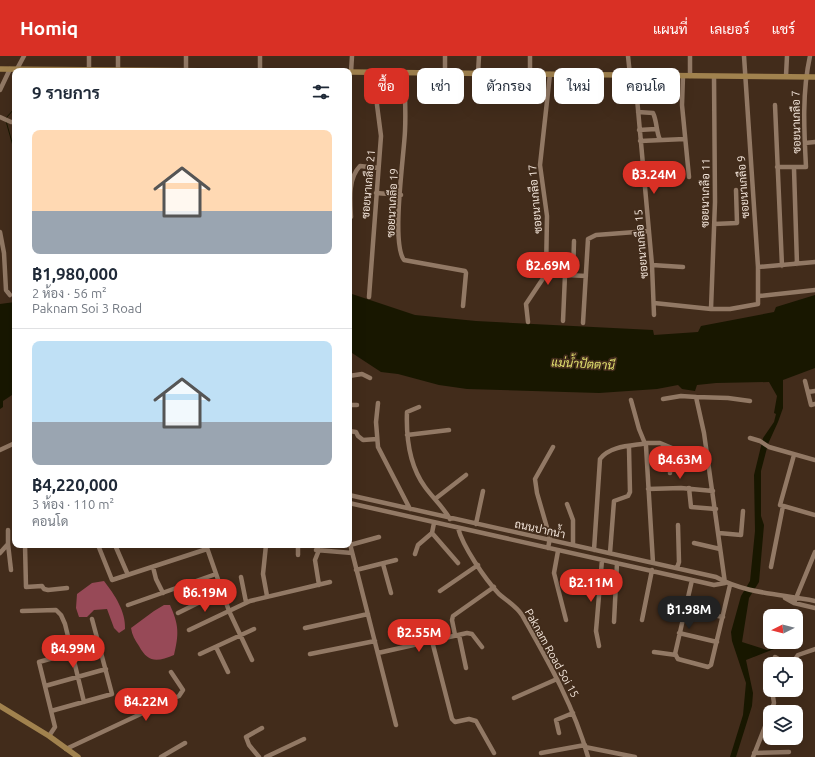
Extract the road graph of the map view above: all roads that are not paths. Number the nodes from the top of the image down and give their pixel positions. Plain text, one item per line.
1 (24, 56) edge
2 (89, 56) edge
3 (118, 56) edge
4 (186, 56) edge
5 (260, 56) edge
6 (352, 56) edge
7 (445, 56) edge
8 (479, 56) edge
9 (530, 56) edge
10 (628, 56) edge
11 (690, 56) edge
12 (744, 56) edge
13 (787, 56) edge
14 (810, 56) edge
15 (18, 68) edge
16 (88, 68) edge
17 (118, 68) edge
18 (186, 68) edge
19 (260, 68) edge
20 (350, 68) edge
21 (445, 68) edge
22 (478, 68) edge
23 (530, 68) edge
24 (631, 68) edge
25 (0, 69) edge
26 (10, 69) joint
27 (352, 72) edge
28 (364, 72) edge
29 (546, 74) edge
30 (550, 74) junction
31 (612, 75) edge
32 (682, 76) joint
33 (690, 76) junction
34 (714, 76) junction
35 (786, 76) junction
36 (805, 76) junction
37 (746, 77) junction
38 (815, 77) edge
39 (0, 90) edge
40 (377, 104) edge
41 (405, 104) edge
42 (637, 104) edge
43 (775, 105) dead end
44 (638, 112) junction
45 (656, 129) junction
46 (640, 130) junction
47 (685, 139) junction
48 (660, 140) junction
49 (640, 141) junction
50 (815, 142) edge
51 (805, 143) junction
52 (777, 167) junction
53 (378, 168) junction
54 (794, 169) dead end
55 (689, 178) dead end
56 (352, 183) edge
57 (736, 190) dead end
58 (376, 193) junction
59 (401, 194) junction
60 (714, 224) junction
61 (649, 231) junction
62 (0, 232) edge
63 (574, 241) dead end
64 (815, 262) edge
65 (797, 264) junction
66 (652, 265) junction
67 (782, 266) junction
68 (758, 267) junction
69 (683, 268) dead end
70 (546, 274) junction
71 (565, 275) junction
72 (573, 275) junction
73 (586, 276) junction
74 (815, 290) edge
75 (10, 296) dead end
76 (759, 296) junction
77 (369, 297) dead end
78 (654, 303) junction
79 (463, 306) dead end
80 (711, 309) junction
81 (654, 315) dead end
82 (563, 321) dead end
83 (528, 322) dead end
84 (583, 324) dead end
85 (352, 376) edge
86 (370, 378) dead end
87 (805, 381) dead end
88 (815, 391) edge
89 (808, 392) junction
90 (696, 397) junction
91 (662, 399) dead end
92 (631, 400) dead end
93 (750, 401) dead end
94 (378, 403) dead end
95 (815, 404) edge
96 (352, 405) edge
97 (357, 405) dead end
98 (419, 407) dead end
99 (449, 430) dead end
100 (352, 431) edge
101 (407, 435) junction
102 (750, 438) dead end
103 (377, 439) junction
104 (643, 443) junction
105 (12, 444) edge
106 (553, 447) dead end
107 (629, 448) dead end
108 (0, 450) edge
109 (794, 455) junction
110 (815, 460) edge
111 (670, 473) dead end
112 (466, 475) dead end
113 (689, 488) junction
114 (648, 489) junction
115 (483, 491) dead end
116 (713, 491) junction
117 (352, 496) edge
118 (435, 499) junction
119 (352, 504) edge
120 (567, 504) dead end
121 (782, 506) junction
122 (410, 509) junction
123 (716, 509) junction
124 (742, 511) dead end
125 (431, 514) junction
126 (815, 515) edge
127 (450, 519) junction
128 (432, 522) junction
129 (476, 524) junction
130 (678, 525) dead end
131 (458, 528) junction
132 (8, 530) dead end
133 (432, 533) junction
134 (718, 533) junction
135 (379, 537) dead end
136 (550, 540) junction
137 (352, 543) edge
138 (694, 543) dead end
139 (8, 544) junction
140 (573, 545) junction
141 (26, 548) edge
142 (99, 548) edge
143 (116, 548) edge
144 (203, 548) edge
145 (206, 548) edge
146 (266, 548) edge
147 (298, 548) edge
148 (351, 548) edge
149 (548, 548) junction
150 (587, 548) junction
151 (720, 549) junction
152 (594, 550) junction
153 (558, 551) junction
154 (815, 552) edge
155 (0, 553) edge
156 (352, 553) junction
157 (610, 553) junction
158 (415, 554) dead end
159 (298, 555) dead end
160 (586, 556) junction
161 (396, 560) dead end
162 (602, 560) junction
163 (458, 563) dead end
164 (617, 563) junction
165 (653, 563) junction
166 (383, 564) junction
167 (478, 565) junction
168 (153, 567) junction
169 (771, 567) dead end
170 (677, 568) junction
171 (11, 570) dead end
172 (356, 570) junction
173 (652, 570) junction
174 (216, 574) junction
175 (128, 575) junction
176 (241, 577) dead end
177 (692, 580) junction
178 (330, 582) dead end
179 (727, 584) junction
180 (319, 585) junction
181 (494, 587) junction
182 (67, 588) dead end
183 (222, 591) junction
184 (440, 591) dead end
185 (163, 593) junction
186 (391, 593) dead end
187 (267, 596) junction
188 (784, 597) junction
189 (796, 597) junction
190 (815, 601) edge
191 (246, 602) junction
192 (794, 603) junction
193 (128, 605) dead end
194 (815, 608) edge
195 (685, 609) junction
196 (229, 610) junction
197 (22, 611) dead end
198 (178, 613) dead end
199 (368, 614) junction
200 (723, 616) junction
201 (92, 619) dead end
202 (566, 620) dead end
203 (642, 620) dead end
204 (614, 622) dead end
205 (305, 628) dead end
206 (254, 629) dead end
207 (188, 630) dead end
208 (679, 633) junction
209 (457, 635) junction
210 (240, 636) junction
211 (375, 641) junction
212 (432, 641) junction
213 (717, 642) junction
214 (99, 645) junction
215 (599, 646) dead end
216 (216, 647) junction
217 (482, 647) dead end
218 (815, 649) edge
219 (71, 652) junction
220 (654, 652) dead end
221 (378, 653) junction
222 (200, 654) dead end
223 (310, 654) dead end
224 (676, 655) junction
225 (797, 657) edge
226 (252, 660) dead end
227 (466, 668) dead end
228 (106, 669) junction
229 (171, 672) dead end
230 (228, 672) dead end
231 (78, 677) junction
232 (557, 679) junction
233 (44, 686) junction
234 (514, 698) dead end
235 (84, 702) junction
236 (0, 706) edge
237 (51, 711) junction
238 (573, 713) junction
239 (396, 725) dead end
240 (262, 728) dead end
241 (763, 731) edge
242 (559, 733) dead end
243 (50, 736) junction
244 (304, 739) dead end
245 (185, 743) dead end
246 (585, 746) junction
247 (66, 748) junction
248 (789, 752) dead end
249 (494, 753) dead end
250 (541, 753) dead end
251 (754, 755) edge
252 (78, 757) edge
253 (161, 757) edge
254 (259, 757) edge
255 (266, 757) edge
256 (588, 757) edge
257 (635, 757) edge

1 - 15 street
2 - 16 street
3 - 17 street
4 - 18 street
5 - 19 street
6 - 20 street
7 - 21 street
8 - 22 street
9 - 23 street
10 - 24 street, ซอยนาเกลือ 15
11 - 33 street
12 - 37 street, ซอยนาเกลือ 9
13 - 35 street
14 - 36 street, ซอยนาเกลือ 7
25 - 26 main road
26 - 39 street
27 - 28 main road
29 - 30 main road
30 - 31 main road
30 - 70 street, ซอยนาเกลือ 17
32 - 33 main road
32 - 47 street
33 - 34 main road
34 - 37 main road
34 - 60 street, ซอยนาเกลือ 11
35 - 36 main road
35 - 37 main road
36 - 38 main road
36 - 51 street, ซอยนาเกลือ 7
37 - 68 street, ซอยนาเกลือ 9
40 - 53 street, ซอยนาเกลือ 21
41 - 59 street, ซอยนาเกลือ 19
42 - 44 street, ซอยนาเกลือ 15
43 - 52 street
44 - 45 street
44 - 46 street, ซอยนาเกลือ 15
45 - 46 street
45 - 48 street
46 - 49 street, ซอยนาเกลือ 15
47 - 48 street
47 - 55 street
48 - 49 street
49 - 61 street, ซอยนาเกลือ 15
50 - 51 street
51 - 52 street, ซอยนาเกลือ 7
52 - 67 street
53 - 56 street
53 - 58 street, ซอยนาเกลือ 21
54 - 65 street
57 - 60 street
58 - 59 street
58 - 77 street, ซอยนาเกลือ 21
59 - 79 street, ซอยนาเกลือ 19
60 - 80 street, ซอยนาเกลือ 11
61 - 66 street, ซอยนาเกลือ 15
61 - 73 street
62 - 75 street
63 - 72 street
64 - 65 street
65 - 67 street
66 - 69 street
66 - 78 street, ซอยนาเกลือ 15
67 - 68 street
68 - 76 street, ซอยนาเกลือ 9
70 - 71 street
70 - 83 street
71 - 72 street
71 - 82 street
72 - 73 street
73 - 84 street
74 - 76 street
76 - 80 street, ซอยนาเกลือ 9
78 - 80 street
78 - 81 street, ซอยนาเกลือ 15
85 - 86 street
87 - 89 street
88 - 89 street
89 - 95 street
90 - 91 street
90 - 93 street
90 - 116 street
92 - 104 street
94 - 103 street
96 - 97 street
98 - 101 street
99 - 101 street
100 - 103 street
101 - 118 street
102 - 109 street
103 - 122 street
104 - 111 street
104 - 114 street
104 - 152 street
105 - 108 street
106 - 136 street
107 - 157 street
109 - 110 street
109 - 121 street
112 - 118 street
113 - 114 street
113 - 116 street
113 - 123 street
114 - 165 street
115 - 129 street
116 - 123 street
117 - 122 street, ถนนปากน้ำ
118 - 127 street
119 - 128 street, ถนนปากน้ำ
120 - 140 street
121 - 126 street
121 - 169 street
122 - 125 street, ถนนปากน้ำ
123 - 134 street
124 - 134 street
125 - 127 street, ถนนปากน้ำ
125 - 128 street
127 - 129 street, ถนนปากน้ำ
128 - 131 street, ถนนปากน้ำ
128 - 133 street
129 - 136 street, ถนนปากน้ำ
130 - 170 street
131 - 149 street, ถนนปากน้ำ
131 - 167 street, Paknam Road Soi 15
132 - 139 street
133 - 158 street
133 - 163 street
134 - 151 street
135 - 137 street
136 - 140 street, ถนนปากน้ำ
136 - 149 street
138 - 151 street
139 - 155 street
139 - 171 street
140 - 150 street, ถนนปากน้ำ
141 - 182 street
142 - 175 street
143 - 175 street
144 - 168 street
145 - 174 street
146 - 187 street
147 - 159 street
148 - 156 street
149 - 153 street, ถนนปากน้ำ
150 - 152 street, ถนนปากน้ำ
150 - 160 street
151 - 179 street
152 - 157 street, ถนนปากน้ำ
153 - 160 street, ถนนปากน้ำ
153 - 202 street
154 - 189 street
156 - 172 street
156 - 180 street
157 - 165 street, ถนนปากน้ำ
160 - 162 street, ถนนปากน้ำ
161 - 166 street
162 - 164 street, ถนนปากน้ำ
162 - 215 street
164 - 173 street, ถนนปากน้ำ
164 - 204 street
165 - 170 street, ถนนปากน้ำ
166 - 172 street
166 - 186 street
167 - 181 street, Paknam Road Soi 15
167 - 184 street
168 - 175 street
168 - 185 street
170 - 179 street, ถนนปากน้ำ
172 - 199 street
173 - 177 street, ถนนปากน้ำ
173 - 203 street
174 - 183 street
174 - 185 street
176 - 191 street
177 - 179 street, ถนนปากน้ำ
177 - 195 street
178 - 180 street
179 - 188 street, ถนนปากน้ำ
179 - 200 street
180 - 187 street
181 - 209 street
181 - 232 street, Paknam Road Soi 15
183 - 196 street
183 - 198 street
185 - 193 street
187 - 191 street
188 - 189 street, ถนนปากน้ำ
188 - 192 street, ถนนปากน้ำ
189 - 190 street, ถนนปากน้ำ
189 - 192 street
191 - 196 street
192 - 194 street, ถนนปากน้ำ
195 - 200 street
195 - 208 street
196 - 207 street
196 - 210 street
197 - 219 street
199 - 205 street
199 - 211 street
200 - 213 street
201 - 214 street
206 - 210 street
208 - 213 street
208 - 224 street
209 - 212 street
209 - 217 street
209 - 227 street
210 - 216 street
210 - 226 street
211 - 221 street
211 - 223 street
212 - 221 street
212 - 249 street
213 - 224 street
214 - 219 street
214 - 228 street
216 - 222 street
216 - 230 street
218 - 225 street
219 - 231 street
219 - 233 street
220 - 224 street
221 - 239 street
228 - 231 street
228 - 235 street
229 - 247 street
231 - 233 street
231 - 235 street
232 - 234 street
232 - 238 street, Paknam Road Soi 15
233 - 237 street
235 - 237 street
236 - 243 main road
237 - 243 street
238 - 242 street
238 - 246 street, Paknam Road Soi 15
240 - 254 street
241 - 251 street
243 - 247 main road
244 - 255 street
245 - 253 street
246 - 250 street
246 - 256 street, Paknam Road Soi 15
246 - 257 street
247 - 252 main road
248 - 251 street

